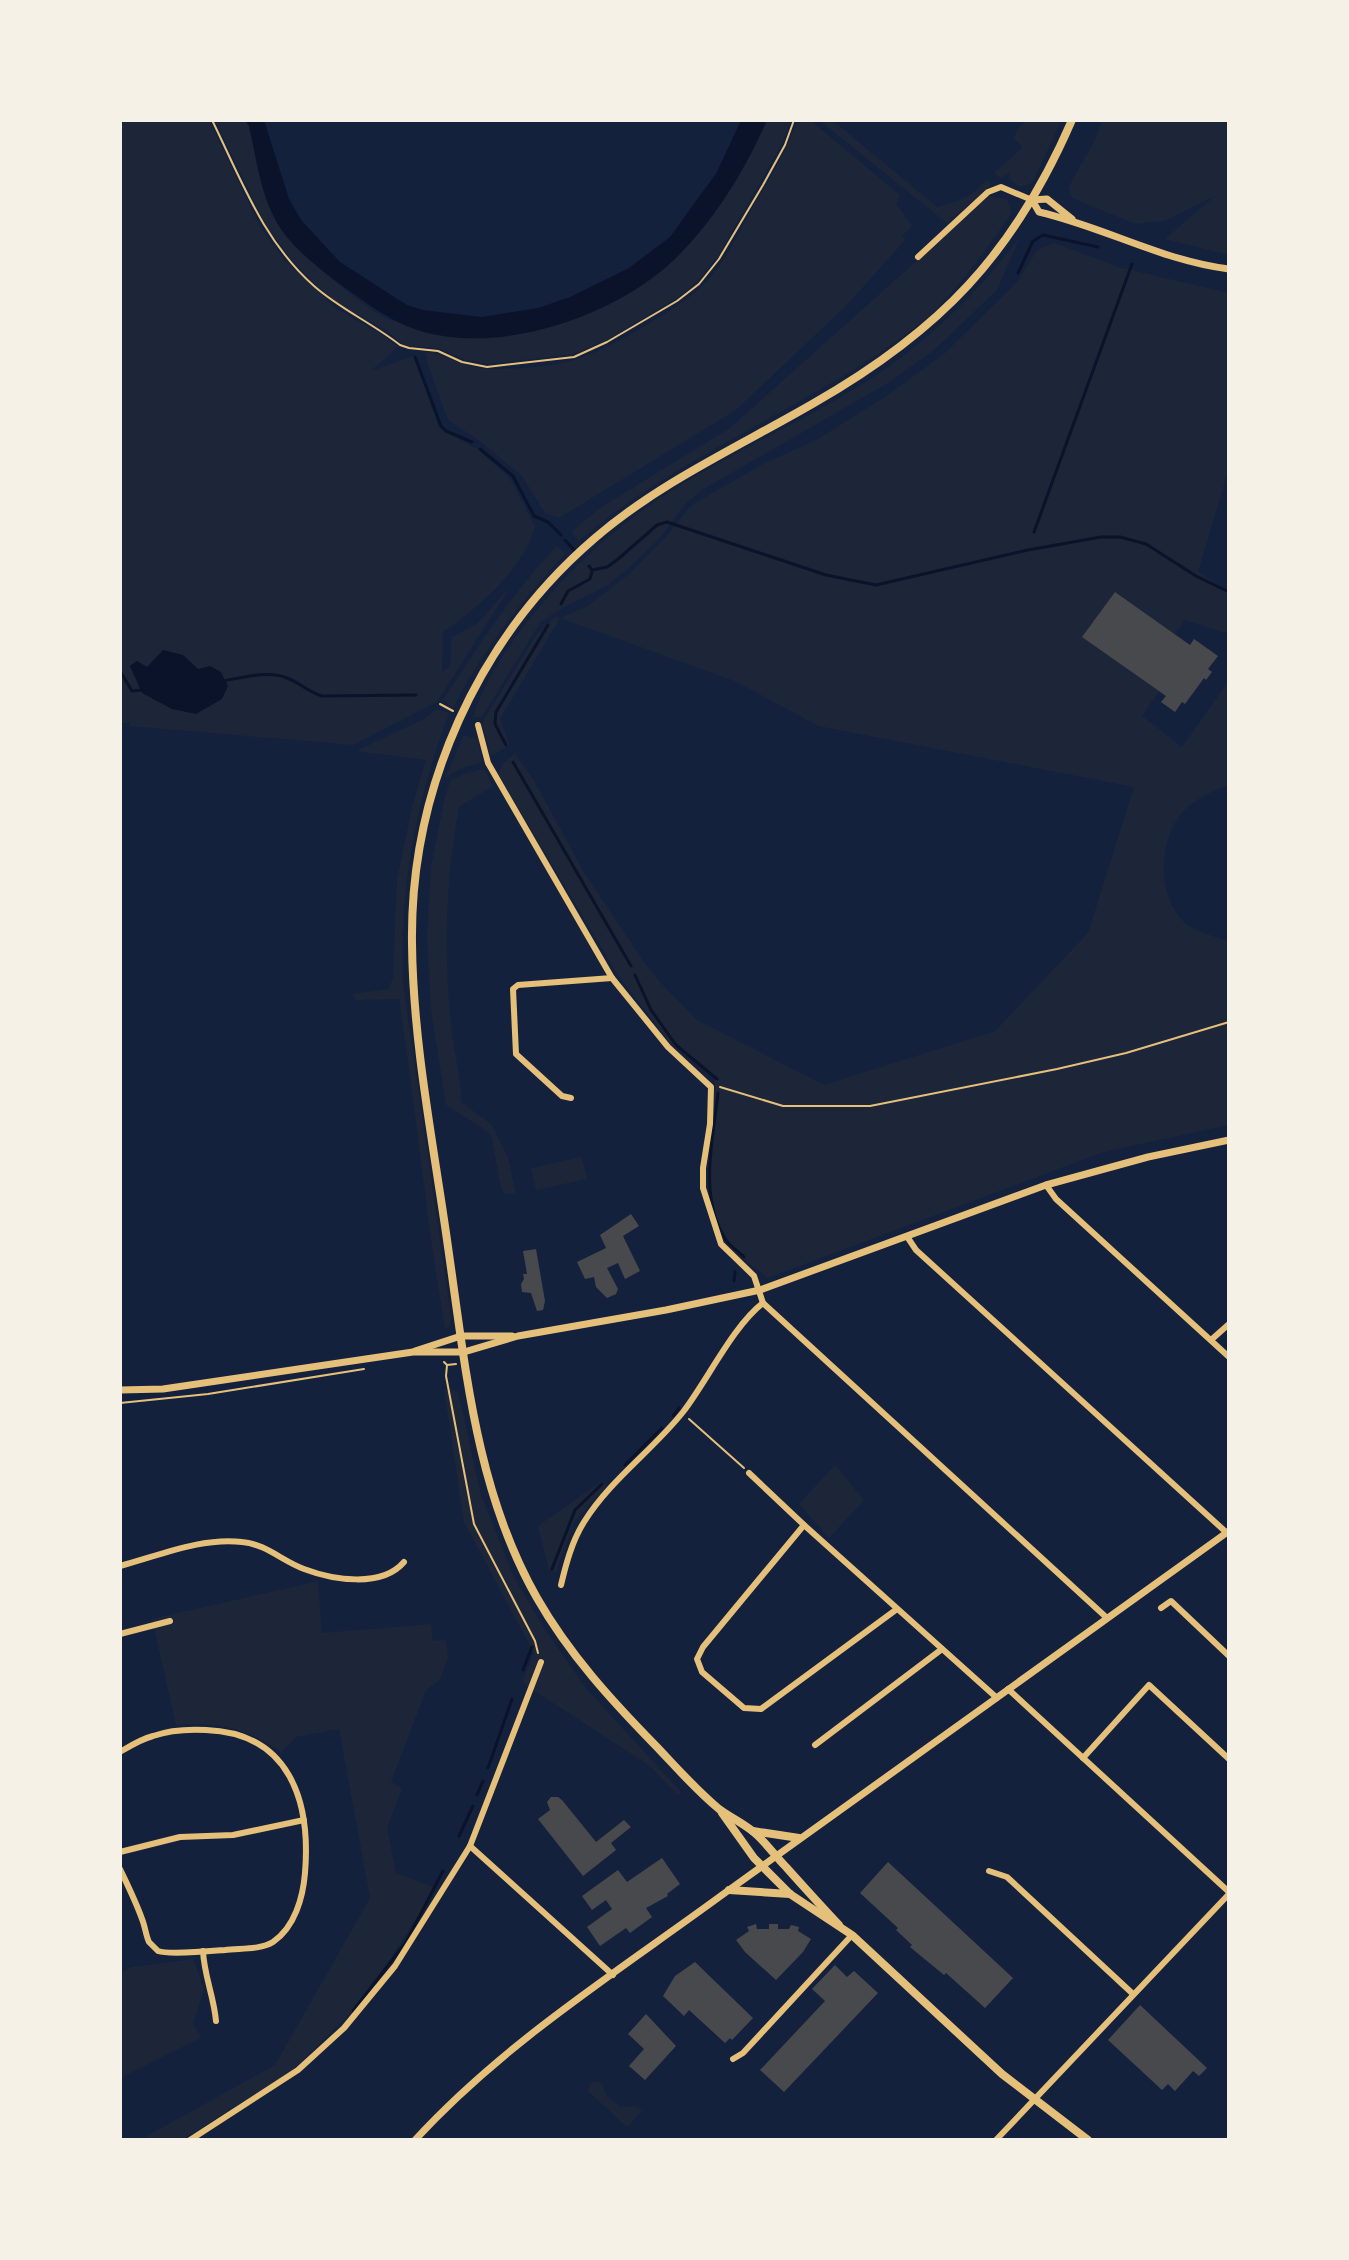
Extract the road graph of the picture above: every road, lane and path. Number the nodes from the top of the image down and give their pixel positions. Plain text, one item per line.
1 (212, 120) edge
2 (794, 120) edge
3 (1072, 120) edge
4 (1032, 200) junction
5 (1072, 219) junction
6 (918, 257) dead end
7 (1229, 269) edge
8 (440, 704) dead end
9 (451, 710) dead end
10 (478, 725) dead end
11 (612, 978) junction
12 (1229, 1022) edge
13 (711, 1087) junction
14 (571, 1098) dead end
15 (1229, 1140) edge
16 (1046, 1185) junction
17 (908, 1238) junction
18 (760, 1290) junction
19 (763, 1303) junction
20 (1229, 1324) edge
21 (461, 1336) junction
22 (518, 1336) junction
23 (1211, 1340) junction
24 (413, 1352) junction
25 (464, 1352) junction
26 (1229, 1357) edge
27 (442, 1359) dead end
28 (375, 1367) dead end
29 (120, 1390) edge
30 (120, 1403) edge
31 (682, 1413) junction
32 (749, 1473) joint
33 (804, 1525) junction
34 (1228, 1532) edge
35 (404, 1562) dead end
36 (120, 1566) edge
37 (561, 1585) dead end
38 (1161, 1608) dead end
39 (897, 1609) junction
40 (1107, 1618) junction
41 (170, 1621) dead end
42 (120, 1634) edge
43 (942, 1649) junction
44 (1229, 1656) edge
45 (541, 1662) joint
46 (1008, 1689) junction
47 (997, 1698) junction
48 (815, 1745) dead end
49 (120, 1752) edge
50 (1083, 1758) junction
51 (1229, 1759) edge
52 (719, 1809) junction
53 (304, 1820) junction
54 (752, 1831) junction
55 (799, 1838) junction
56 (470, 1846) junction
57 (120, 1852) edge
58 (775, 1856) junction
59 (762, 1865) junction
60 (120, 1869) edge
61 (989, 1871) dead end
62 (729, 1890) junction
63 (1229, 1893) edge
64 (790, 1894) junction
65 (839, 1925) junction
66 (852, 1935) junction
67 (203, 1951) junction
68 (613, 1975) junction
69 (1133, 1994) junction
70 (216, 2021) dead end
71 (733, 2059) dead end
72 (1033, 2099) junction
73 (190, 2140) edge
74 (415, 2140) edge
75 (996, 2140) edge
76 (1088, 2140) edge

1 - 2 path
3 - 4 main road
4 - 5 street
4 - 5 street
4 - 6 street
4 - 21 main road
5 - 7 street
8 - 9 path
10 - 11 street
11 - 13 street
11 - 14 street
12 - 13 path
13 - 18 street
15 - 16 street
16 - 17 street
16 - 23 street
17 - 18 street
17 - 34 street
18 - 19 street
18 - 22 street
19 - 31 street
19 - 40 street
20 - 23 street
21 - 22 street
21 - 24 street
21 - 25 main road
22 - 25 street
23 - 26 street
24 - 25 street
24 - 29 street
25 - 52 main road
27 - 45 path
28 - 30 path
31 - 32 path
31 - 37 street
32 - 33 street
33 - 39 street
33 - 39 street
34 - 40 street
35 - 36 street
38 - 44 street
39 - 43 street
40 - 46 street
41 - 42 street
43 - 47 street
43 - 48 street
45 - 56 street
46 - 47 street
46 - 50 street
47 - 55 street
49 - 53 street
50 - 51 street
50 - 63 street
52 - 54 main road
52 - 59 main road
53 - 57 street
53 - 67 street
54 - 55 main road
54 - 58 main road
55 - 58 street
56 - 68 street
56 - 73 street
58 - 59 street
58 - 65 main road
59 - 62 street
59 - 64 main road
60 - 67 street
61 - 69 street
62 - 64 main road
62 - 68 street
63 - 69 street
64 - 65 main road
65 - 66 main road
66 - 71 street
66 - 72 main road
67 - 70 street
68 - 74 street
69 - 72 street
72 - 75 street
72 - 76 main road

